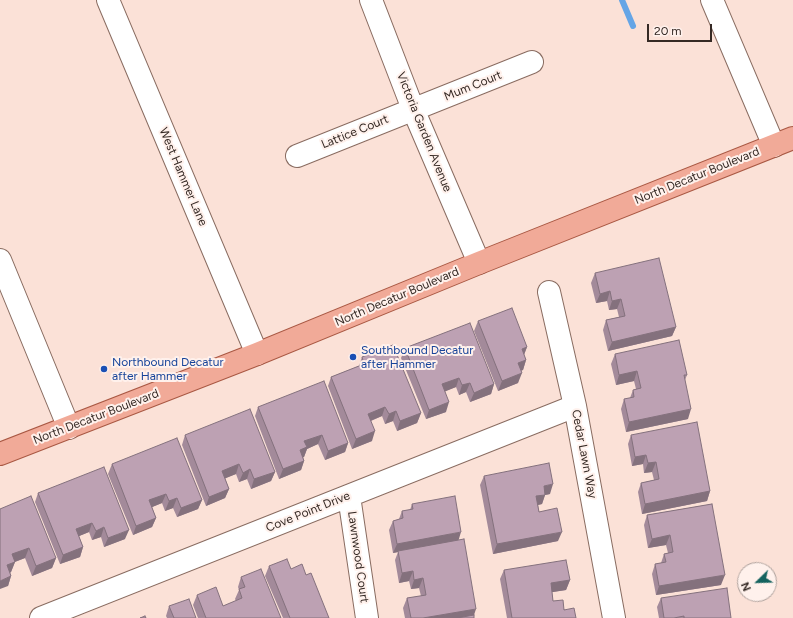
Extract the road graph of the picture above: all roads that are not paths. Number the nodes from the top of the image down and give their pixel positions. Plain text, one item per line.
1 (108, 0) edge
2 (371, 0) edge
3 (712, 0) edge
4 (532, 62) dead end
5 (413, 109) junction
6 (784, 142) edge
7 (297, 156) dead end
8 (0, 260) edge
9 (479, 263) junction
10 (549, 292) dead end
11 (257, 354) junction
12 (575, 406) junction
13 (69, 428) junction
14 (0, 454) edge
15 (349, 496) junction
16 (41, 618) edge
17 (367, 618) edge
18 (614, 618) edge

1 - 11 street, West Hammer Lane
2 - 5 street, Victoria Garden Avenue
3 - 6 street
4 - 5 street, Mum Court
5 - 7 street, Lattice Court
5 - 9 street, Victoria Garden Avenue
6 - 9 main road, North Decatur Boulevard
8 - 13 street
9 - 11 main road, North Decatur Boulevard
10 - 12 street, Cedar Lawn Way
11 - 13 main road, North Decatur Boulevard
12 - 15 street, Cove Point Drive
12 - 18 street, Cedar Lawn Way
13 - 14 main road, North Decatur Boulevard
15 - 16 street, Cove Point Drive
15 - 17 street, Lawnwood Court

